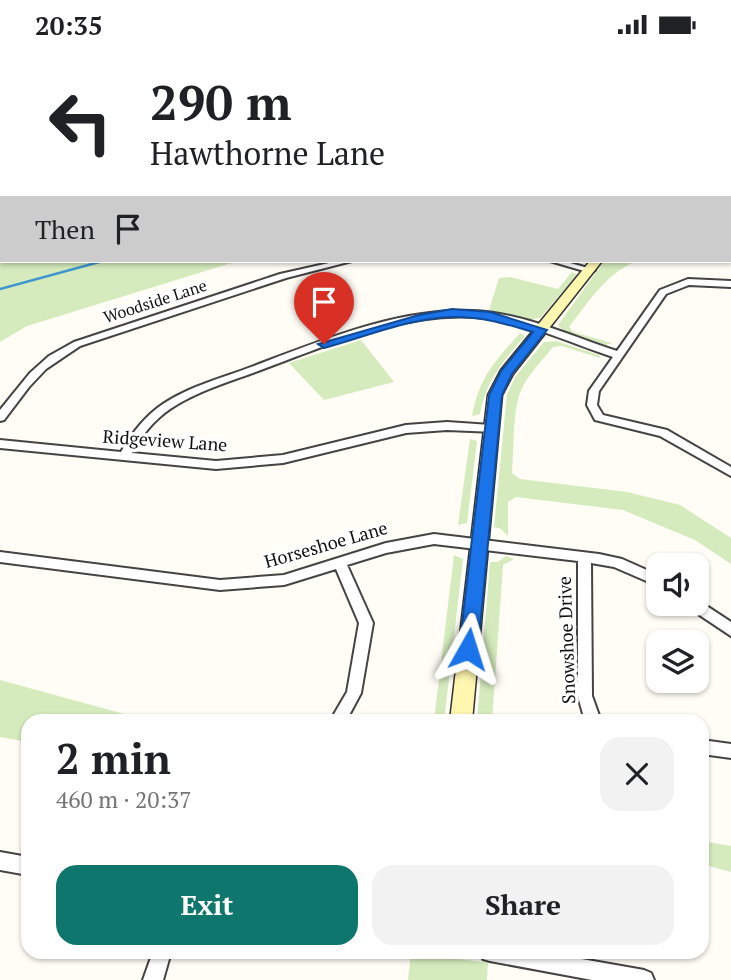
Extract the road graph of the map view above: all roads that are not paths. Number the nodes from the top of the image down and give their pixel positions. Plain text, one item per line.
1 (339, 263) edge
2 (574, 263) edge
3 (593, 265) edge
4 (731, 284) edge
5 (541, 330) junction
6 (618, 355) junction
7 (0, 418) edge
8 (491, 429) junction
9 (0, 443) edge
10 (124, 457) junction
11 (731, 472) edge
12 (480, 543) junction
13 (0, 557) edge
14 (584, 557) junction
15 (340, 564) junction
16 (646, 576) edge
17 (709, 615) edge
18 (731, 630) edge
19 (342, 714) edge
20 (462, 714) edge
21 (591, 714) edge
22 (709, 748) edge
23 (731, 751) edge
24 (0, 861) edge
25 (21, 865) edge
26 (160, 959) edge
27 (528, 959) edge
28 (153, 980) edge
29 (644, 980) edge

1 - 7 street, Woodside Lane
2 - 3 street
3 - 5 street
4 - 6 street
5 - 6 street
5 - 8 street
5 - 10 street
6 - 11 street
8 - 10 street, Ridgeview Lane
8 - 12 street
9 - 10 street, Ridgeview Lane
12 - 14 street, Horseshoe Lane
12 - 15 street, Horseshoe Lane
12 - 20 street
13 - 15 street, Horseshoe Lane
14 - 16 street, Horseshoe Lane
14 - 21 street, Snowshoe Drive
15 - 19 street
17 - 18 street
22 - 23 street
24 - 25 street
26 - 28 street
27 - 29 street

